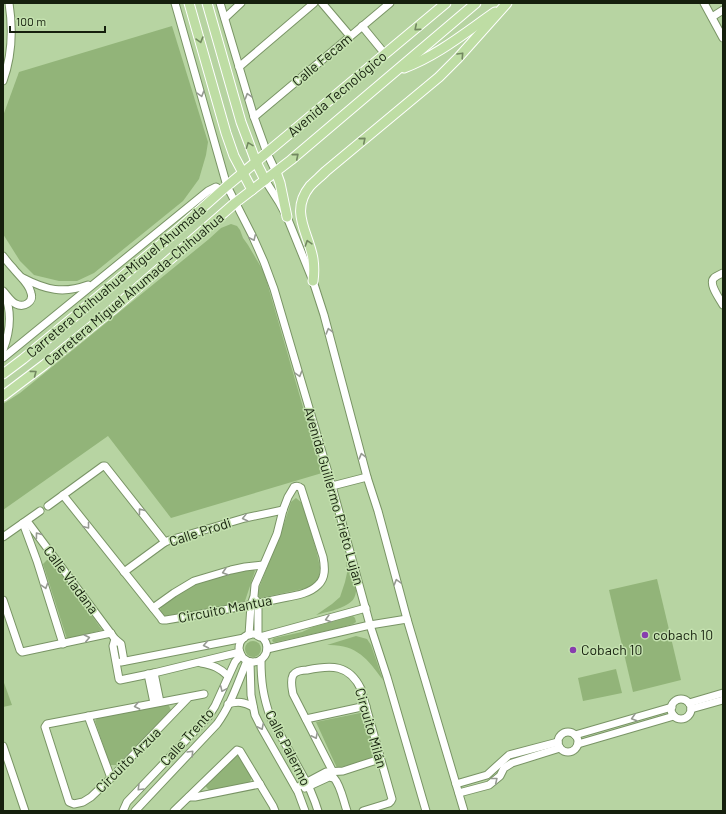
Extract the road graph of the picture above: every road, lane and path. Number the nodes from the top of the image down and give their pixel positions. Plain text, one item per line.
1 (9, 3) edge
2 (175, 3) edge
3 (189, 3) edge
4 (207, 3) edge
5 (220, 3) edge
6 (241, 3) edge
7 (314, 3) edge
8 (322, 3) edge
9 (446, 3) edge
10 (476, 3) edge
11 (507, 3) edge
12 (704, 3) edge
13 (387, 4) edge
14 (723, 10) edge
15 (712, 17) junction
16 (224, 18) junction
17 (362, 26) junction
18 (350, 36) junction
19 (723, 38) edge
20 (385, 54) junction
21 (239, 67) junction
22 (398, 70) junction
23 (3, 81) edge
24 (254, 117) junction
25 (267, 153) junction
26 (256, 162) junction
27 (276, 172) junction
28 (243, 173) junction
29 (265, 180) junction
30 (225, 188) junction
31 (252, 190) junction
32 (235, 203) junction
33 (287, 217) junction
34 (3, 256) edge
35 (723, 273) edge
36 (23, 278) junction
37 (313, 281) junction
38 (93, 284) junction
39 (3, 291) edge
40 (723, 305) edge
41 (3, 350) edge
42 (3, 358) edge
43 (3, 374) edge
44 (3, 396) edge
45 (367, 477) junction
46 (332, 486) junction
47 (63, 495) junction
48 (48, 506) dead end
49 (283, 510) junction
50 (40, 511) dead end
51 (25, 522) junction
52 (3, 538) edge
53 (165, 542) junction
54 (263, 565) junction
55 (124, 572) junction
56 (3, 600) edge
57 (254, 604) junction
58 (153, 608) junction
59 (366, 608) junction
60 (406, 619) junction
61 (370, 625) junction
62 (113, 636) junction
63 (246, 636) junction
64 (259, 636) junction
65 (63, 644) junction
66 (267, 649) junction
67 (240, 653) junction
68 (261, 660) junction
69 (124, 661) junction
70 (249, 661) junction
71 (197, 662) junction
72 (116, 663) junction
73 (151, 674) junction
74 (228, 676) junction
75 (723, 693) edge
76 (204, 694) dead end
77 (189, 697) junction
78 (723, 700) edge
79 (157, 702) junction
80 (228, 704) junction
81 (366, 706) junction
82 (690, 706) junction
83 (253, 707) junction
84 (672, 707) junction
85 (88, 716) junction
86 (674, 716) junction
87 (306, 719) junction
88 (575, 735) junction
89 (578, 744) junction
90 (559, 745) junction
91 (3, 746) edge
92 (380, 759) junction
93 (333, 772) junction
94 (111, 778) junction
95 (260, 784) junction
96 (456, 784) junction
97 (307, 785) junction
98 (297, 790) junction
99 (459, 793) junction
100 (189, 797) junction
101 (25, 811) edge
102 (123, 811) edge
103 (134, 811) edge
104 (174, 811) edge
105 (275, 811) edge
106 (305, 811) edge
107 (318, 811) edge
108 (346, 811) edge
109 (363, 811) edge
110 (426, 811) edge
111 (464, 811) edge

1 - 23 street
2 -> 30 street, Avenida Guillermo Prieto Lujan
3 -> 28 main road
26 -> 4 main road
5 - 16 street
6 - 16 street
7 - 21 street
8 - 18 street
9 -> 20 main road, Avenida Tecnológico
10 - 22 main road, Avenida Tecnológico
11 - 22 main road
37 -> 11 main road
12 - 15 street
13 - 17 street, Calle Fecam
14 - 15 street
15 - 19 street
16 - 21 street
17 - 18 street, Calle Fecam
17 - 20 street
18 - 24 street, Calle Fecam
20 - 25 main road, Avenida Tecnológico
24 -> 21 street
27 -> 22 main road, Avenida Tecnológico
24 - 25 street
25 - 26 main road, Avenida Tecnológico
25 - 27 street
26 - 28 main road, Avenida Tecnológico
26 - 29 main road
27 - 29 main road, Avenida Tecnológico
27 - 33 main road
28 - 30 main road, Avenida Tecnológico
28 - 31 main road
29 - 31 main road, Carretera Miguel Ahumada-Chihuahua
29 - 33 street
30 - 32 street, Avenida Guillermo Prieto Lujan
30 - 38 street
30 - 43 main road, Carretera Chihuahua-Miguel Ahumada
31 - 32 main road, Carretera Miguel Ahumada-Chihuahua
44 -> 32 main road, Carretera Miguel Ahumada-Chihuahua
32 -> 46 street, Avenida Guillermo Prieto Lujan
33 - 37 street
34 - 36 street
35 - 40 street
36 - 38 street
36 - 39 street
45 -> 37 street
38 - 42 street
39 - 41 street
45 - 46 street
60 -> 45 street
46 - 59 street, Avenida Guillermo Prieto Lujan
47 - 48 street
53 -> 47 street
47 -> 55 street, Circuito Mantua
49 -> 53 street, Calle Prodi
49 - 54 street
49 - 57 street, Circuito Mantua
50 - 51 street
51 - 52 street
62 -> 51 street, Calle Viadana
51 -> 65 street
53 - 55 street, Calle Prodi
54 - 57 street
54 -> 58 street
55 - 58 street, Circuito Mantua
56 - 65 street
57 - 58 street, Circuito Mantua
57 - 63 street
57 - 64 street
59 - 61 street, Avenida Guillermo Prieto Lujan
59 -> 64 street
60 - 61 street
60 - 96 street
61 - 66 street
61 - 110 street, Avenida Guillermo Prieto Lujan
65 -> 62 street
62 - 69 street, Calle Viadana
62 - 72 street
63 - 64 street
63 - 67 street
63 -> 69 street
64 - 66 street
66 - 68 street
67 - 70 street
67 - 71 street
67 - 74 street, Calle Trento
68 - 70 street
68 - 97 street, Calle Palermo
69 - 72 street
70 - 80 street, Calle Trento
70 - 83 street, Calle Palermo
71 - 73 street
71 - 74 street
72 - 73 street
73 - 79 street
74 -> 102 street, Calle Trento
75 - 82 street
76 - 77 street, Circuito Arzua
77 - 79 street, Circuito Arzua
77 - 94 street, Circuito Arzua
78 - 82 street
79 -> 85 street, Circuito Arzua
80 - 83 street
103 -> 80 street, Calle Trento
81 - 87 street
81 - 87 street, Circuito Milán
81 - 92 street, Circuito Milán
82 - 84 street
82 - 86 street
83 -> 98 street, Calle Palermo
84 - 86 street
84 -> 88 street
85 - 94 street
85 - 94 street, Circuito Arzua
86 - 89 street
87 -> 93 street, Circuito Milán
88 - 89 street
88 - 90 street
89 - 90 street
90 - 96 street
99 -> 90 street
91 - 101 street
92 - 93 street
92 - 109 street, Circuito Milán
93 - 97 street
95 - 100 street
95 - 100 street
95 - 105 street
96 - 99 street
97 - 98 street
97 - 107 street, Calle Palermo
97 - 108 street
98 - 106 street, Calle Palermo
99 - 111 street
100 - 104 street

